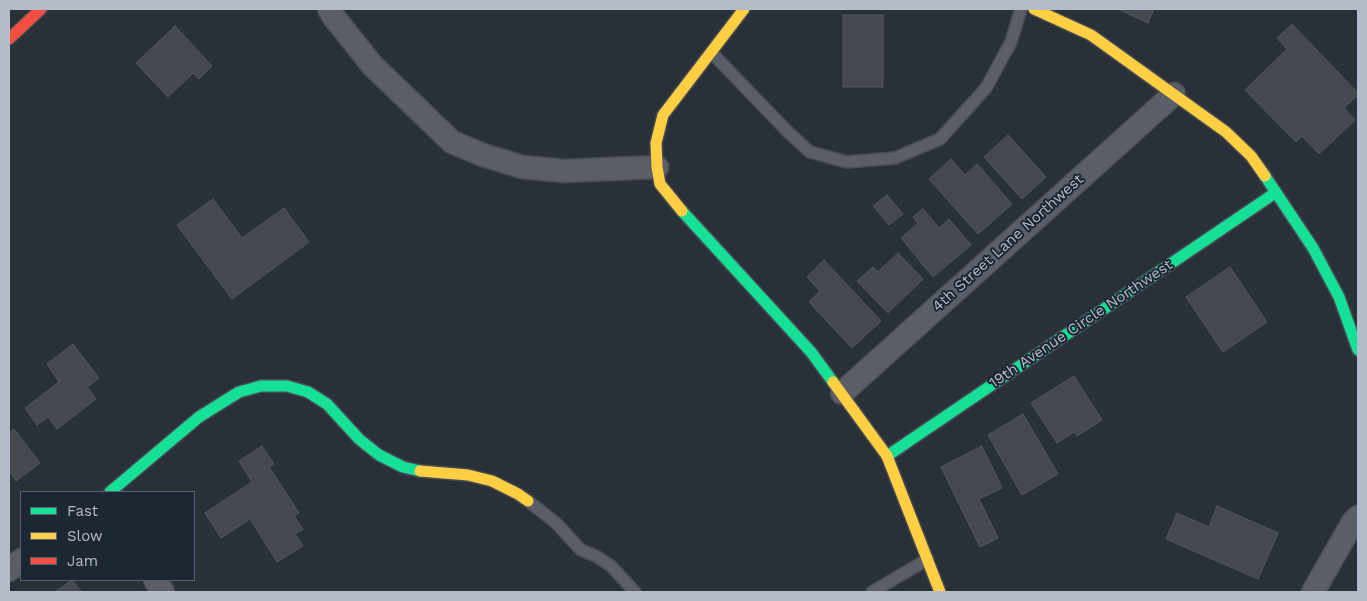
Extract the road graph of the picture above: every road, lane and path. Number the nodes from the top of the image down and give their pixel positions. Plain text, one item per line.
1 (40, 9) edge
2 (329, 9) edge
3 (744, 9) edge
4 (1021, 9) edge
5 (1034, 9) edge
6 (9, 39) edge
7 (712, 53) junction
8 (1174, 94) junction
9 (657, 167) junction
10 (1275, 193) junction
11 (1358, 350) edge
12 (842, 393) junction
13 (887, 456) junction
14 (111, 491) edge
15 (528, 501) joint
16 (1358, 517) edge
17 (928, 559) junction
18 (20, 561) edge
19 (9, 570) edge
20 (155, 581) edge
21 (163, 592) edge
22 (635, 592) edge
23 (872, 592) edge
24 (940, 592) edge
25 (1313, 592) edge

1 - 6 street
2 - 9 street
3 - 7 street
4 - 7 lane
5 - 8 street
7 - 9 street
8 - 10 street
8 - 12 street, 4th Street Lane Northwest
9 - 12 street
10 - 11 street
10 - 13 street, 19th Avenue Circle Northwest
12 - 13 street
13 - 17 street
14 - 15 street
15 - 22 lane
16 - 25 street
17 - 23 lane
17 - 24 street
18 - 19 street
20 - 21 street

